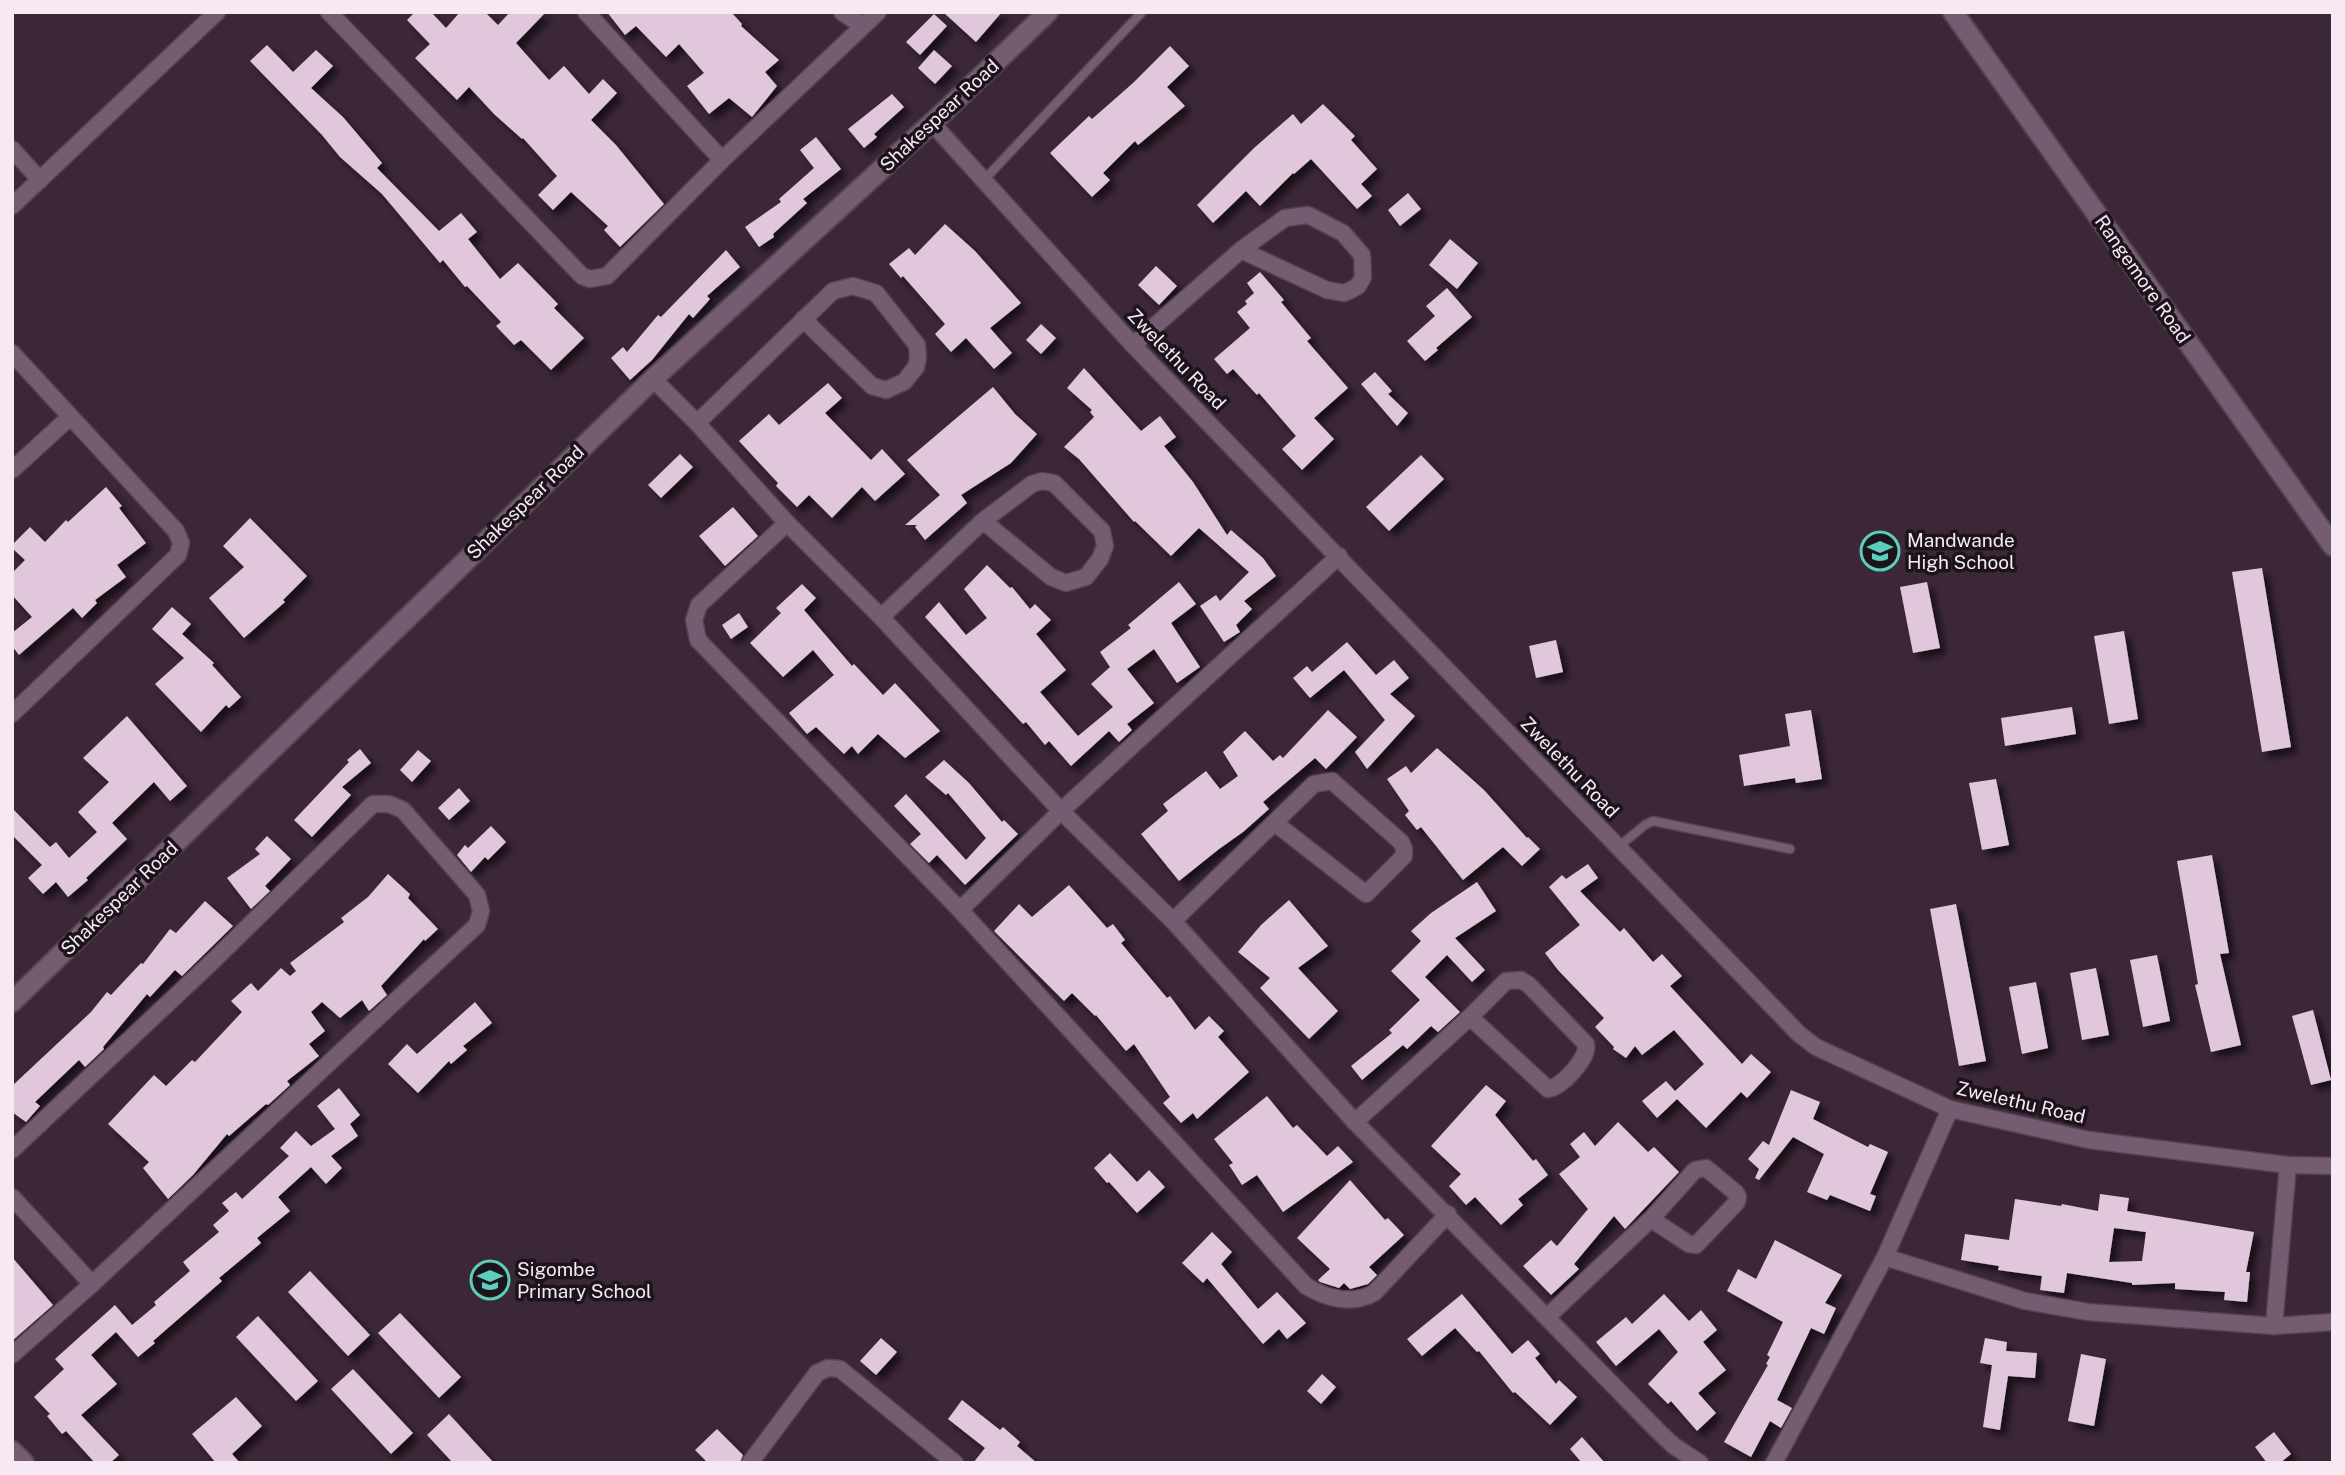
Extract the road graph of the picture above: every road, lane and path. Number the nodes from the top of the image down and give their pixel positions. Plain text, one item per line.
1 (217, 12) edge
2 (329, 12) edge
3 (586, 12) edge
4 (842, 12) edge
5 (878, 12) edge
6 (1048, 12) edge
7 (1142, 12) edge
8 (1953, 12) edge
9 (863, 26) junction
10 (931, 122) junction
11 (12, 149) edge
12 (722, 160) junction
13 (40, 180) junction
14 (983, 181) junction
15 (12, 206) edge
16 (1241, 250) junction
17 (803, 319) junction
18 (1133, 345) junction
19 (12, 353) edge
20 (653, 379) junction
21 (70, 417) junction
22 (697, 423) junction
23 (12, 470) edge
24 (984, 521) junction
25 (787, 523) junction
26 (2333, 545) edge
27 (1339, 556) junction
28 (881, 617) junction
29 (12, 714) edge
30 (1061, 811) junction
31 (1275, 823) junction
32 (1618, 847) junction
33 (1790, 849) dead end
34 (960, 910) junction
35 (1173, 922) junction
36 (12, 1002) edge
37 (1470, 1017) junction
38 (1950, 1109) junction
39 (1355, 1122) junction
40 (12, 1150) edge
41 (2288, 1165) junction
42 (2333, 1166) edge
43 (12, 1196) edge
44 (1448, 1214) junction
45 (1651, 1219) junction
46 (1885, 1258) junction
47 (92, 1284) junction
48 (1548, 1317) junction
49 (2333, 1322) edge
50 (2274, 1326) junction
51 (12, 1355) edge
52 (12, 1451) edge
53 (24, 1463) edge
54 (750, 1463) edge
55 (955, 1463) edge
56 (1700, 1463) edge
57 (1774, 1463) edge

1 - 13 street
2 - 12 street
3 - 12 street
4 - 9 street
5 - 9 street
6 - 10 street, Shakespear Road
7 - 14 lane
8 - 26 street, Rangemore Road
9 - 12 street
10 - 14 street, Zwelethu Road
10 - 20 street, Shakespear Road
11 - 13 street
13 - 15 street
14 - 18 street, Zwelethu Road
16 - 16 street
16 - 18 street
17 - 17 street
17 - 22 street
18 - 27 street, Zwelethu Road
19 - 21 street
20 - 22 street
20 - 36 street, Shakespear Road
21 - 23 street
21 - 29 street
22 - 25 street
24 - 24 street
24 - 28 street
25 - 28 street
25 - 34 street
27 - 30 street
27 - 32 street, Zwelethu Road
28 - 30 street
30 - 34 street
30 - 35 street
31 - 31 street
31 - 35 street
32 - 33 lane
32 - 38 street, Zwelethu Road
34 - 44 street
35 - 39 street
37 - 37 street
37 - 39 street
38 - 41 street, Zwelethu Road
38 - 46 street
39 - 44 street
40 - 47 street
41 - 42 street, Zwelethu Road
41 - 50 street
43 - 47 street
44 - 48 street
45 - 45 street
45 - 48 street
46 - 50 street
46 - 57 street
47 - 51 street
48 - 56 street
49 - 50 street
52 - 53 street
54 - 55 street

